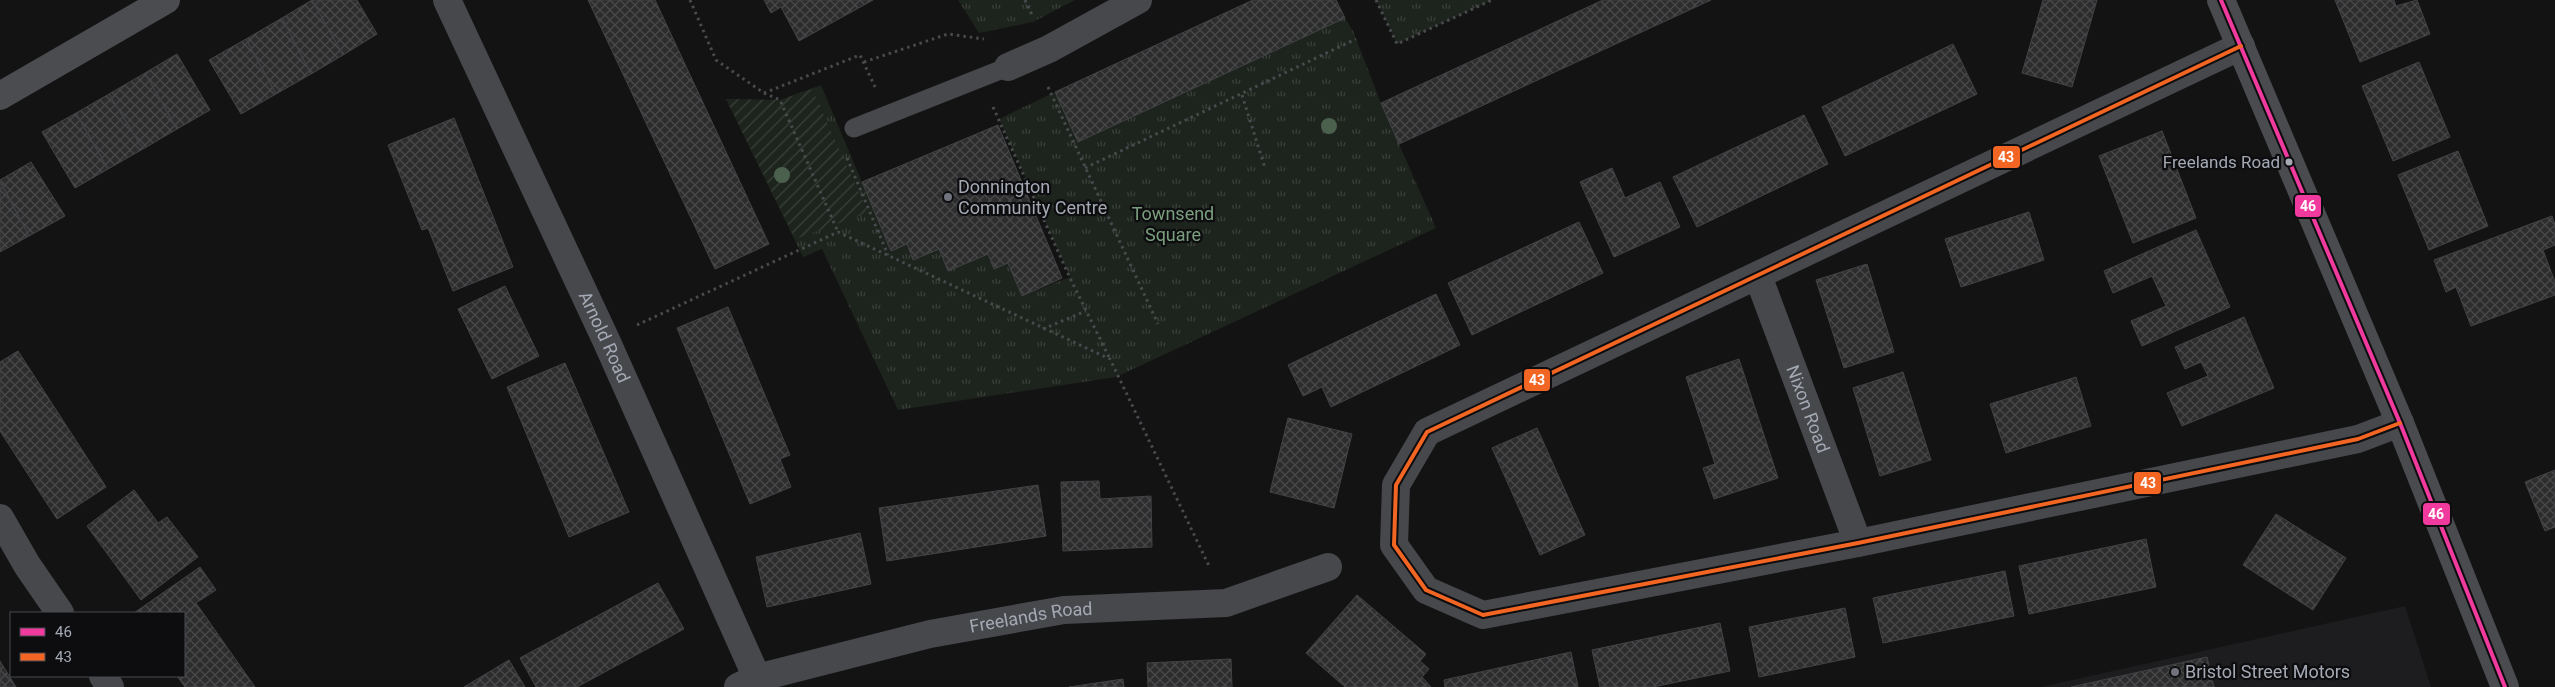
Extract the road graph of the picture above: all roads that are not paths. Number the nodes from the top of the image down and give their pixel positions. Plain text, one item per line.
1 (166, 0) edge
2 (447, 0) edge
3 (1138, 0) edge
4 (2221, 0) edge
5 (2241, 46) junction
6 (1008, 66) joint
7 (0, 96) edge
8 (854, 128) road end
9 (1758, 276) junction
10 (2400, 423) junction
11 (0, 518) edge
12 (1858, 543) junction
13 (1328, 567) dead end
14 (59, 612) edge
15 (752, 684) edge
16 (2505, 687) edge

1 - 7 main road
2 - 15 street, Arnold Road
3 - 6 street
4 - 5 main road
5 - 9 street
5 - 10 main road
6 - 8 lane
9 - 12 street, Nixon Road
9 - 12 street
10 - 12 street
10 - 16 main road
11 - 14 street
13 - 15 street, Freelands Road

